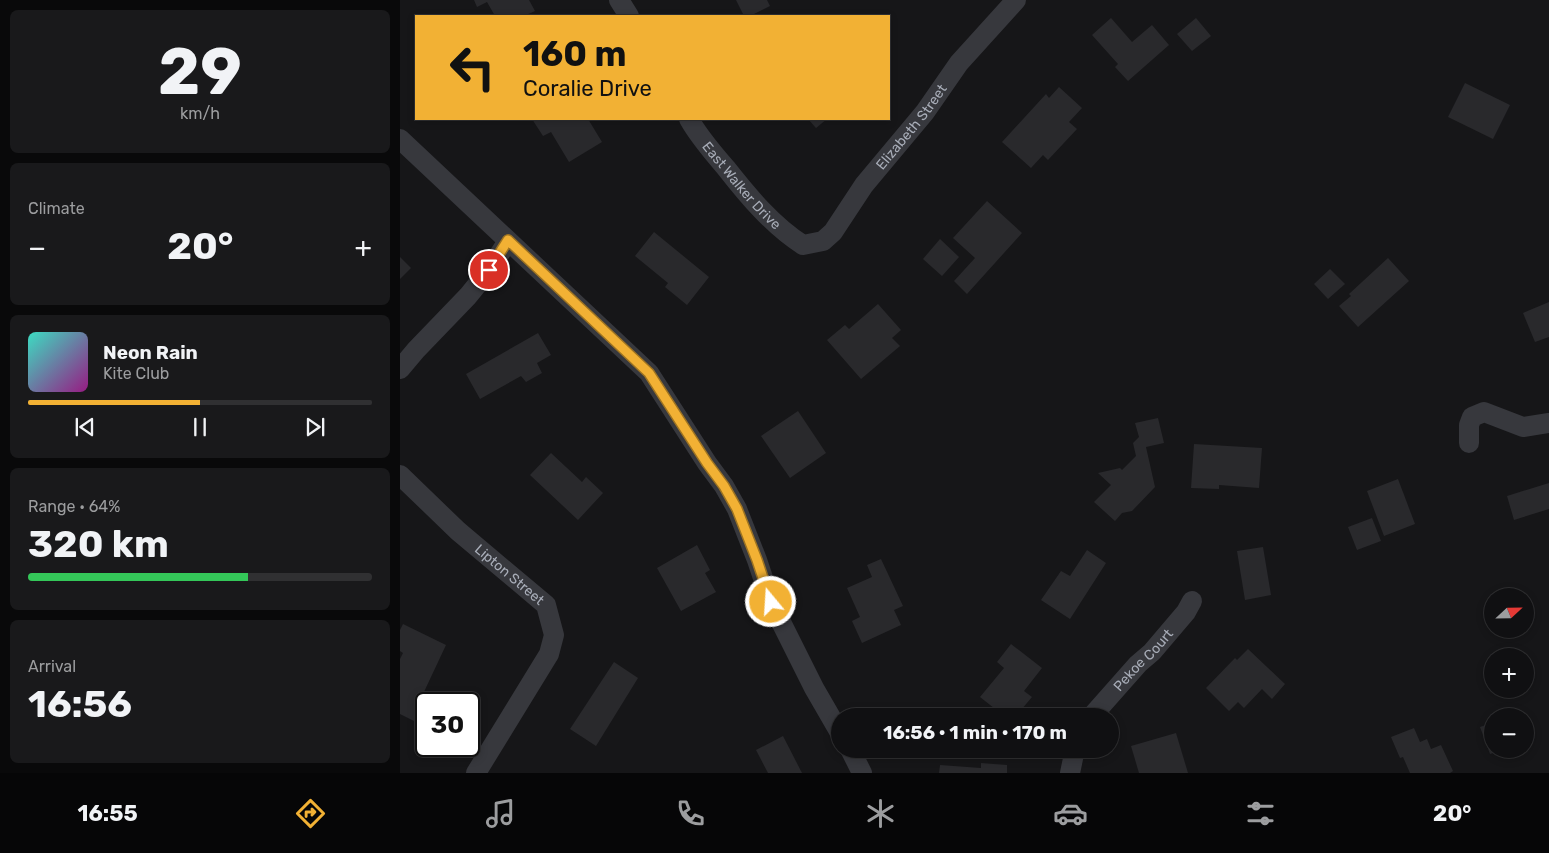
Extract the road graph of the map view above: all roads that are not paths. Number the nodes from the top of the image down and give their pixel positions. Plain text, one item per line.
1 (619, 0) edge
2 (1016, 0) edge
3 (628, 15) edge
4 (690, 120) edge
5 (400, 139) edge
6 (508, 240) junction
7 (803, 245) joint
8 (400, 370) edge
9 (1549, 423) edge
10 (1469, 443) dead end
11 (400, 475) edge
12 (1192, 600) dead end
13 (1099, 708) edge
14 (831, 717) edge
15 (854, 758) edge
16 (1073, 758) edge
17 (476, 773) edge
18 (862, 773) edge
19 (1070, 773) edge

1 - 3 street
2 - 7 street, Elizabeth Street
4 - 7 street, East Walker Drive
5 - 6 street
6 - 8 street
6 - 14 street
9 - 10 street
11 - 17 street, Lipton Street
12 - 13 street, Pekoe Court
15 - 18 street
16 - 19 street

